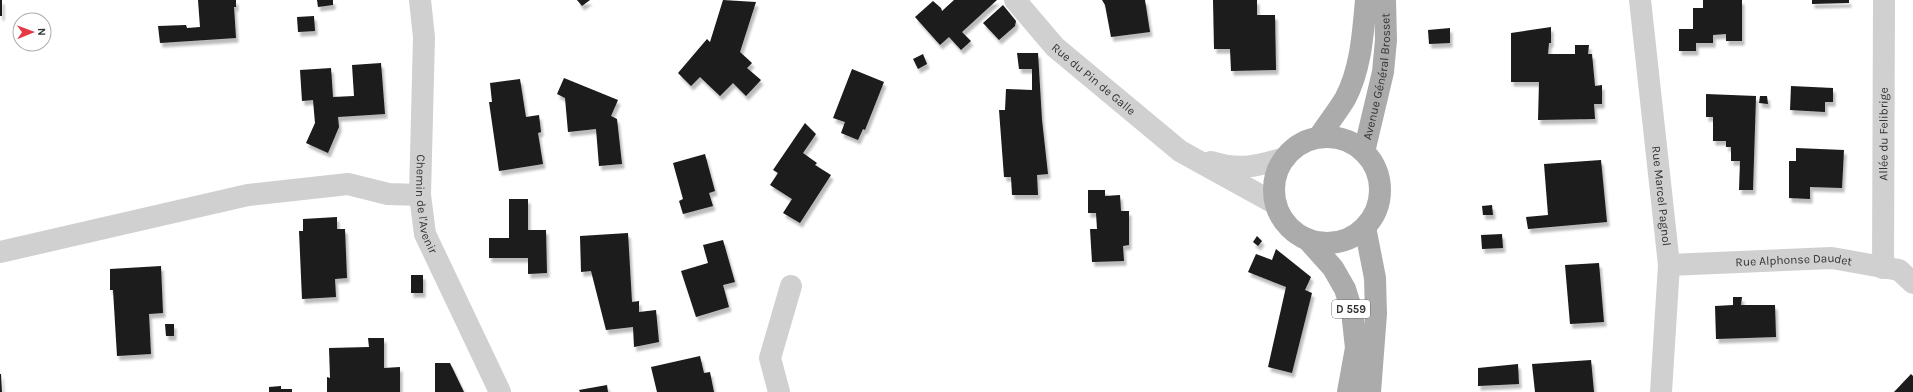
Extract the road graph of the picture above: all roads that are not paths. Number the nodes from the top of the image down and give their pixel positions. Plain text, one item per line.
1 (420, 0) edge
2 (1015, 0) edge
3 (1366, 0) edge
4 (1385, 0) edge
5 (1640, 0) edge
6 (1884, 0) edge
7 (1319, 137) junction
8 (1180, 151) junction
9 (1364, 152) junction
10 (1285, 158) junction
11 (420, 195) junction
12 (1276, 204) junction
13 (1365, 227) junction
14 (1306, 239) junction
15 (0, 252) edge
16 (1669, 264) junction
17 (1883, 268) junction
18 (1913, 283) edge
19 (790, 286) dead end
20 (500, 392) edge
21 (779, 392) edge
22 (1348, 392) edge
23 (1370, 392) edge
24 (1661, 392) edge

1 - 11 street, Chemin de l'Avenir
2 - 8 street, Rue du Pin de Galle
3 - 7 main road, Avenue Général Brosset
4 - 9 main road, Avenue Général Brosset
5 - 16 street, Rue Marcel Pagnol
6 - 17 street, Allée du Felibrige
7 - 9 main road
7 - 10 main road
8 - 10 street, Rue du Pin de Galle
8 - 12 street, Rue du Pin de Galle
9 - 13 main road
10 - 12 main road
11 - 15 street
11 - 20 street, Chemin de l'Avenir
12 - 14 main road
13 - 14 main road
13 - 23 main road, D 559
14 - 22 main road, D 559
16 - 17 street, Rue Alphonse Daudet
16 - 24 street, Rue Marcel Pagnol
17 - 18 street, Rue Alphonse Daudet
19 - 21 street

